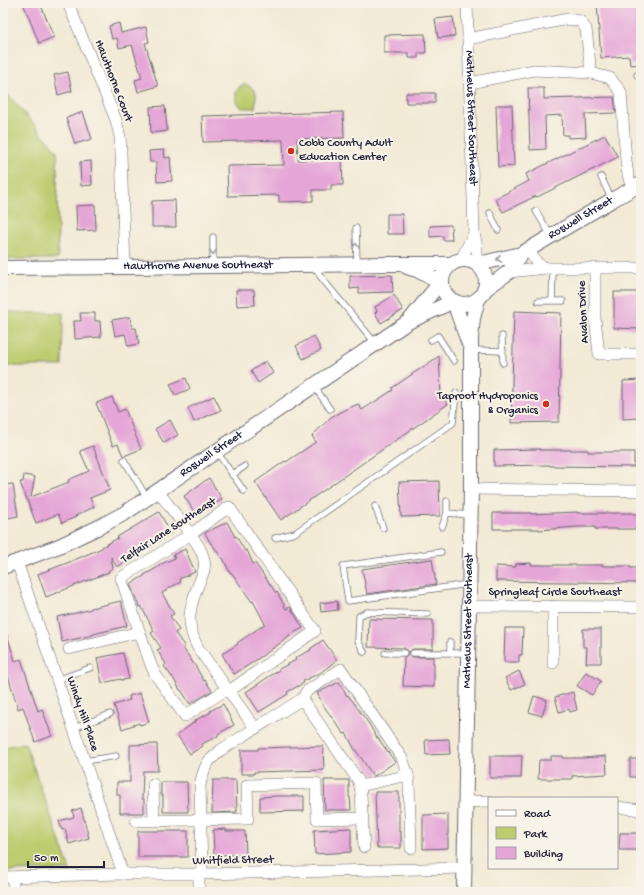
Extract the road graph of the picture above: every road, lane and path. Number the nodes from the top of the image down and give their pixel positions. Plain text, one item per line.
1 (68, 3) edge
2 (467, 3) edge
3 (468, 39) junction
4 (591, 73) junction
5 (470, 82) junction
6 (601, 177) dead end
7 (636, 187) edge
8 (612, 200) junction
9 (536, 211) dead end
10 (490, 213) dead end
11 (356, 228) dead end
12 (498, 230) dead end
13 (474, 233) junction
14 (213, 237) dead end
15 (551, 237) junction
16 (525, 252) junction
17 (456, 262) junction
18 (356, 264) junction
19 (393, 264) junction
20 (477, 264) junction
21 (315, 265) junction
22 (213, 266) junction
23 (125, 267) junction
24 (3, 268) edge
25 (641, 268) edge
26 (550, 269) junction
27 (595, 269) junction
28 (509, 272) junction
29 (442, 279) junction
30 (481, 294) junction
31 (455, 301) junction
32 (538, 301) dead end
33 (552, 301) junction
34 (563, 301) dead end
35 (408, 322) junction
36 (502, 336) dead end
37 (431, 340) dead end
38 (376, 344) junction
39 (471, 350) junction
40 (503, 351) junction
41 (641, 354) edge
42 (454, 360) dead end
43 (503, 363) dead end
44 (314, 386) junction
45 (456, 393) dead end
46 (330, 408) dead end
47 (216, 452) junction
48 (124, 460) dead end
49 (245, 466) dead end
50 (232, 475) junction
51 (471, 489) junction
52 (641, 491) edge
53 (244, 492) dead end
54 (153, 495) junction
55 (447, 501) dead end
56 (375, 506) dead end
57 (447, 513) junction
58 (470, 515) junction
59 (442, 527) dead end
60 (383, 528) dead end
61 (190, 534) junction
62 (276, 538) dead end
63 (442, 552) dead end
64 (17, 562) junction
65 (3, 567) edge
66 (446, 579) dead end
67 (469, 584) junction
68 (447, 587) junction
69 (469, 606) junction
70 (553, 606) junction
71 (641, 606) edge
72 (428, 614) dead end
73 (139, 632) junction
74 (450, 642) dead end
75 (69, 649) dead end
76 (364, 652) dead end
77 (385, 653) dead end
78 (404, 653) dead end
79 (413, 653) dead end
80 (450, 653) junction
81 (468, 653) junction
82 (553, 663) dead end
83 (90, 668) dead end
84 (57, 680) junction
85 (228, 690) junction
86 (302, 699) junction
87 (110, 714) dead end
88 (74, 728) junction
89 (255, 728) junction
90 (116, 756) dead end
91 (84, 761) junction
92 (408, 775) junction
93 (153, 784) dead end
94 (360, 786) junction
95 (488, 801) edge
96 (466, 802) junction
97 (618, 807) edge
98 (641, 810) edge
99 (362, 818) junction
100 (154, 821) junction
101 (201, 821) junction
102 (136, 822) dead end
103 (364, 847) dead end
104 (411, 848) dead end
105 (464, 868) junction
106 (123, 874) junction
107 (200, 874) junction
108 (8, 877) edge
109 (13, 892) edge
110 (199, 892) edge
111 (464, 892) edge

1 - 23 street, Hawthorne Court
2 - 3 street, Mathews Street Southeast
3 - 4 street
3 - 5 street, Mathews Street Southeast
4 - 5 street
4 - 7 street
5 - 13 street, Mathews Street Southeast
6 - 8 lane
7 - 8 street, Roswell Street
8 - 15 street, Roswell Street
9 - 15 lane
10 - 12 lane
18 -> 11 lane
13 - 17 street, Mathews Street Southeast
13 - 20 street, Mathews Street Southeast
14 -> 22 lane
15 - 16 street, Roswell Street
16 -> 20 street, Roswell Street
16 - 26 street
16 - 28 street, Roswell Street
17 - 19 street, Hawthorne Avenue Southeast
17 - 20 street
17 - 29 street
18 - 19 street, Hawthorne Avenue Southeast
18 - 21 street, Hawthorne Avenue Southeast
19 - 29 street, Hawthorne Avenue Southeast
20 - 30 street
21 - 22 street, Hawthorne Avenue Southeast
21 - 38 lane
22 - 23 street, Hawthorne Avenue Southeast
23 - 24 street, Hawthorne Avenue Southeast
25 - 27 street
26 - 27 street
26 - 28 street
26 - 33 lane
27 - 41 street, Avalon Drive
28 - 30 street, Roswell Street
29 - 31 street
29 - 35 street, Roswell Street
30 - 31 street
30 - 39 street, Mathews Street Southeast
31 - 35 street, Roswell Street
31 - 39 street, Mathews Street Southeast
32 - 33 lane
33 - 34 lane
35 - 38 street, Roswell Street
36 - 40 lane
37 - 42 lane
38 - 44 street, Roswell Street
39 - 40 lane
39 - 51 street, Mathews Street Southeast
40 - 43 lane
44 - 46 lane
44 - 47 street, Roswell Street
45 - 62 lane
47 - 50 lane
47 - 54 street, Roswell Street
48 - 54 lane
49 - 50 lane
50 - 53 lane
51 - 52 street
51 - 58 street, Mathews Street Southeast
54 - 61 street
54 - 64 street, Roswell Street
55 - 57 lane
56 - 60 lane
57 - 58 lane
57 - 59 lane
58 - 67 street, Mathews Street Southeast
61 - 73 street, Telfair Lane Southeast
61 - 85 street
61 - 85 street, Telfair Lane Southeast
63 - 68 lane
64 - 65 street, Roswell Street
64 - 84 street, Windy Hill Place
66 - 68 lane
67 - 68 lane
67 - 69 street, Mathews Street Southeast
69 - 70 street, Springleaf Circle Southeast
69 - 81 street, Mathews Street Southeast
70 - 71 street, Springleaf Circle Southeast
70 - 82 street
72 - 76 lane
73 - 75 street
73 - 85 street, Telfair Lane Southeast
74 - 80 lane
77 - 78 lane
79 - 80 lane
80 - 81 lane
81 - 96 street, Mathews Street Southeast
83 - 84 lane
84 - 88 street, Windy Hill Place
85 - 89 street
86 - 89 street
86 - 92 street
86 - 94 street
87 - 88 lane
88 - 91 street, Windy Hill Place
89 - 101 street
90 - 91 lane
91 - 106 street, Windy Hill Place
92 - 94 street
92 - 104 street
93 - 100 street
94 - 99 street
95 - 96 street
96 - 105 street, Mathews Street Southeast
97 - 98 street
99 - 101 street
99 - 103 street
100 - 101 street
100 - 102 street
101 - 107 street
105 - 107 street, Whitfield Street
105 - 111 street, Mathews Street Southeast
106 - 107 street, Whitfield Street
106 - 108 street, Whitfield Street
107 - 110 street
108 - 109 street

